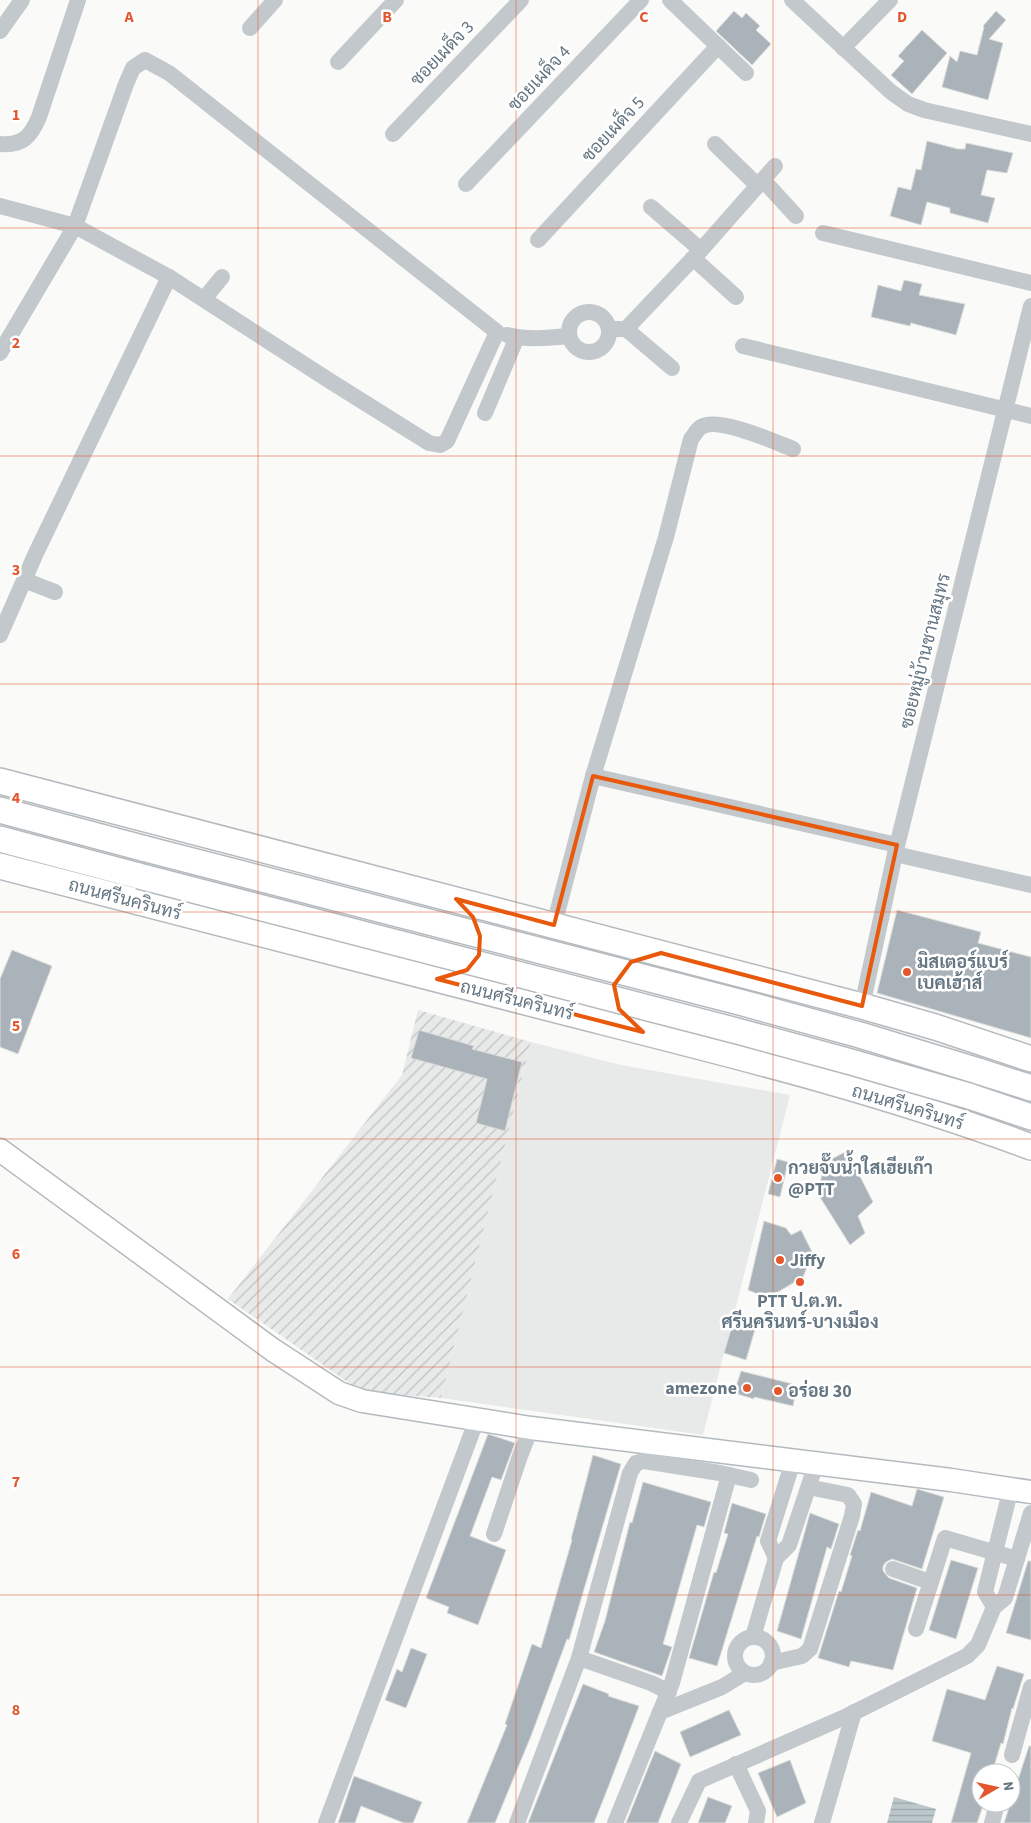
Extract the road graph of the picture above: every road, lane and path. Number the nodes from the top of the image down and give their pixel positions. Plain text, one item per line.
1 (22, 0) edge
2 (78, 0) edge
3 (275, 0) edge
4 (396, 0) edge
5 (521, 0) edge
6 (641, 0) edge
7 (670, 0) edge
8 (792, 0) edge
9 (890, 0) edge
10 (250, 28) dead end
11 (0, 31) edge
12 (718, 46) junction
13 (843, 48) junction
14 (338, 62) dead end
15 (746, 73) dead end
16 (393, 134) dead end
17 (1031, 134) edge
18 (0, 144) edge
19 (715, 144) dead end
20 (775, 166) dead end
21 (760, 183) junction
22 (466, 184) dead end
23 (0, 206) edge
24 (651, 207) dead end
25 (796, 216) dead end
26 (75, 226) junction
27 (823, 233) dead end
28 (538, 240) dead end
29 (697, 254) junction
30 (169, 277) junction
31 (222, 277) dead end
32 (1031, 283) edge
33 (736, 297) dead end
34 (204, 299) junction
35 (1031, 306) edge
36 (609, 329) junction
37 (626, 329) junction
38 (497, 332) junction
39 (569, 336) junction
40 (517, 337) junction
41 (743, 346) dead end
42 (0, 353) edge
43 (672, 368) dead end
44 (1005, 410) junction
45 (485, 412) dead end
46 (1031, 416) edge
47 (794, 448) dead end
48 (24, 580) junction
49 (55, 592) dead end
50 (0, 635) edge
51 (593, 776) junction
52 (0, 781) edge
53 (0, 810) edge
54 (0, 839) edge
55 (896, 849) junction
56 (0, 866) edge
57 (1031, 885) edge
58 (456, 900) junction
59 (554, 925) junction
60 (661, 953) junction
61 (437, 979) junction
62 (862, 1006) junction
63 (643, 1032) junction
64 (1031, 1058) edge
65 (1031, 1088) edge
66 (1031, 1117) edge
67 (1031, 1147) edge
68 (0, 1150) edge
69 (477, 1420) junction
70 (531, 1428) junction
71 (793, 1461) junction
72 (816, 1464) junction
73 (729, 1475) junction
74 (751, 1480) dead end
75 (818, 1489) dead end
76 (1021, 1490) edge
77 (1031, 1513) edge
78 (494, 1534) dead end
79 (995, 1554) junction
80 (776, 1558) junction
81 (1017, 1559) junction
82 (893, 1569) dead end
83 (930, 1582) junction
84 (994, 1608) junction
85 (916, 1629) dead end
86 (752, 1637) junction
87 (579, 1658) junction
88 (771, 1663) junction
89 (745, 1673) junction
90 (1031, 1687) edge
91 (669, 1692) junction
92 (660, 1712) junction
93 (854, 1712) junction
94 (1012, 1755) dead end
95 (736, 1764) junction
96 (326, 1823) edge
97 (517, 1823) edge
98 (615, 1823) edge
99 (679, 1823) edge
100 (756, 1823) edge
101 (822, 1823) edge

1 - 11 street
2 - 18 street
3 - 10 street
4 - 14 street
5 - 16 street, ซอยเผด็จ 3
6 - 22 street, ซอยเผด็จ 4
7 - 12 street
8 - 13 street
9 - 13 street
12 - 15 street
12 - 28 street, ซอยเผด็จ 5
13 - 17 street
19 - 21 street
20 - 21 street
21 - 25 street
21 - 29 street
23 - 26 street
24 - 29 street
26 - 30 street
26 - 38 street
26 - 42 street
27 - 32 street
29 - 33 street
29 - 37 street
30 - 34 street
30 - 48 street
31 - 34 street
34 - 38 street
35 - 44 street, ซอยหมู่บ้านชานสมุทร
36 - 37 street
36 - 39 street
36 - 39 street
37 - 43 street
38 - 40 street
39 - 40 street
40 - 45 street
41 - 44 street
44 - 46 street
44 - 55 street, ซอยหมู่บ้านชานสมุทร
47 - 51 street
48 - 49 street
48 - 50 street
51 - 55 street
51 - 59 street
52 - 58 main road
53 - 65 main road, bridge
54 - 66 main road, ถนนศรีนครินทร์, bridge
55 - 57 street
55 - 62 street, ซอยหมู่บ้านชานสมุทร
56 - 61 main road, ถนนศรีนครินทร์
58 - 59 main road
58 - 61 main road
59 - 60 main road
60 - 62 main road
60 - 63 main road
61 - 63 main road, ถนนศรีนครินทร์
62 - 64 main road
63 - 67 main road, ถนนศรีนครินทร์
68 - 69 street
69 - 70 street
69 - 96 street
70 - 71 street
70 - 78 street
71 - 72 street
71 - 80 street
72 - 76 street
72 - 80 street
73 - 74 street
73 - 87 street
73 - 91 street
75 - 88 street
76 - 79 street
77 - 81 street
79 - 81 street
79 - 83 street
79 - 84 street
80 - 86 street
81 - 84 street
82 - 83 street
83 - 85 street
84 - 93 street
86 - 88 street
86 - 89 street
87 - 91 street
87 - 97 street
88 - 89 street
89 - 92 street
90 - 94 street
91 - 92 street
92 - 98 street
93 - 95 street
93 - 101 street
95 - 99 street
95 - 100 street

